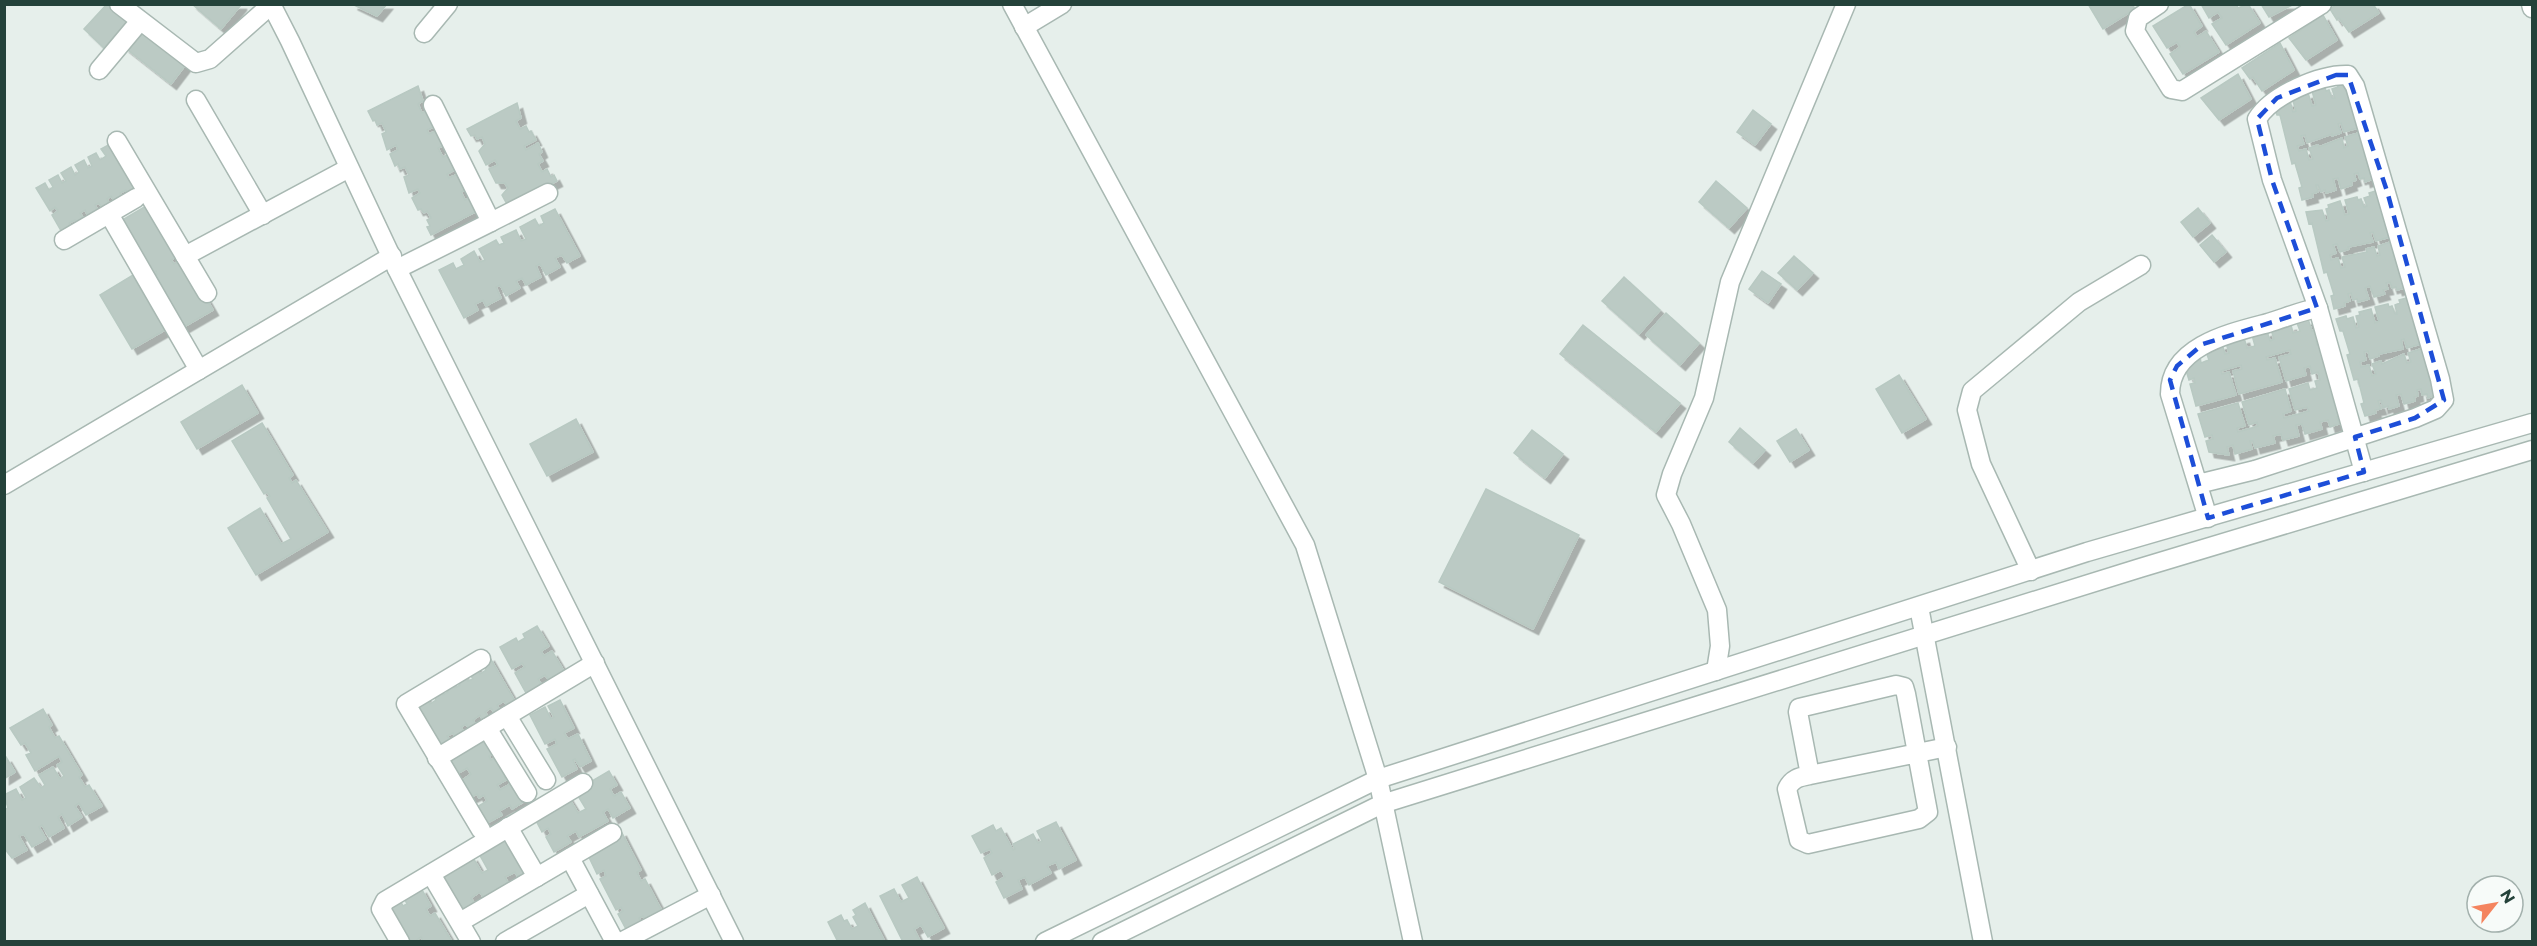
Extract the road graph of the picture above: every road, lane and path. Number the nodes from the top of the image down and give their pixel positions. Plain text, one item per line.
1 (119, 4) edge
2 (448, 4) edge
3 (1012, 4) edge
4 (1062, 4) edge
5 (1846, 4) edge
6 (2159, 4) edge
7 (2322, 4) edge
8 (271, 5) edge
9 (140, 21) junction
10 (1024, 27) junction
11 (424, 33) dead end
12 (99, 70) dead end
13 (196, 100) dead end
14 (433, 105) dead end
15 (117, 141) dead end
16 (349, 168) junction
17 (548, 193) dead end
18 (136, 198) dead end
19 (108, 214) junction
20 (263, 214) junction
21 (490, 222) junction
22 (64, 240) dead end
23 (186, 256) junction
24 (394, 262) junction
25 (2141, 265) dead end
26 (207, 293) dead end
27 (2318, 308) junction
28 (199, 370) junction
29 (2532, 423) edge
30 (2355, 437) junction
31 (2532, 450) edge
32 (2364, 472) junction
33 (2198, 484) junction
34 (4, 485) edge
35 (2208, 518) junction
36 (2031, 571) junction
37 (1919, 607) junction
38 (1925, 634) junction
39 (481, 659) dead end
40 (595, 663) junction
41 (1716, 671) junction
42 (507, 716) junction
43 (487, 728) junction
44 (1947, 747) junction
45 (1918, 753) junction
46 (437, 758) junction
47 (1810, 775) junction
48 (1378, 779) junction
49 (546, 780) dead end
50 (583, 783) dead end
51 (527, 793) dead end
52 (1382, 804) junction
53 (508, 827) junction
54 (481, 830) dead end
55 (612, 833) dead end
56 (570, 858) junction
57 (431, 874) junction
58 (537, 877) junction
59 (589, 894) junction
60 (711, 895) junction
61 (460, 922) junction
62 (1080, 924) junction
63 (530, 936) edge
64 (400, 942) edge
65 (471, 942) edge
66 (506, 942) edge
67 (615, 942) edge
68 (621, 942) edge
69 (734, 942) edge
70 (1045, 942) edge
71 (1090, 942) edge
72 (1101, 942) edge
73 (1413, 942) edge
74 (1983, 942) edge

1 - 9 street
2 - 11 street
3 - 10 street
4 - 10 street
5 - 41 street
6 - 7 street
8 - 9 street
8 - 16 street
9 - 12 street
10 - 48 street
13 - 20 street
14 - 21 street
15 - 23 street
16 - 20 street
16 - 24 street
17 - 21 street
18 - 19 street
19 - 22 street
19 - 28 street
20 - 23 street
21 - 24 street
23 - 26 street
24 - 28 street
24 - 40 street
25 - 36 street
27 - 30 street
27 - 30 street
27 - 33 street
28 - 34 street
29 - 32 street
30 - 32 street
30 - 33 street
31 - 38 street
32 - 35 street
33 - 35 street
35 - 36 street
36 - 37 street
37 - 38 street
37 - 41 street
38 - 44 street
38 - 52 street
39 - 46 street
40 - 42 street
40 - 60 street
41 - 48 street
42 - 43 street
42 - 49 street
43 - 46 street
43 - 51 street
44 - 45 street
44 - 74 street
45 - 47 street
45 - 47 street
45 - 47 street
46 - 54 street
48 - 52 street
48 - 62 street
50 - 53 street
52 - 72 street
52 - 73 street
53 - 57 street
53 - 58 street
55 - 56 street
56 - 58 street
56 - 59 street
57 - 61 street
57 - 64 street
58 - 61 street
59 - 63 street
59 - 67 street
60 - 68 street
60 - 69 street
61 - 65 street
62 - 70 street
62 - 71 street
63 - 66 street

